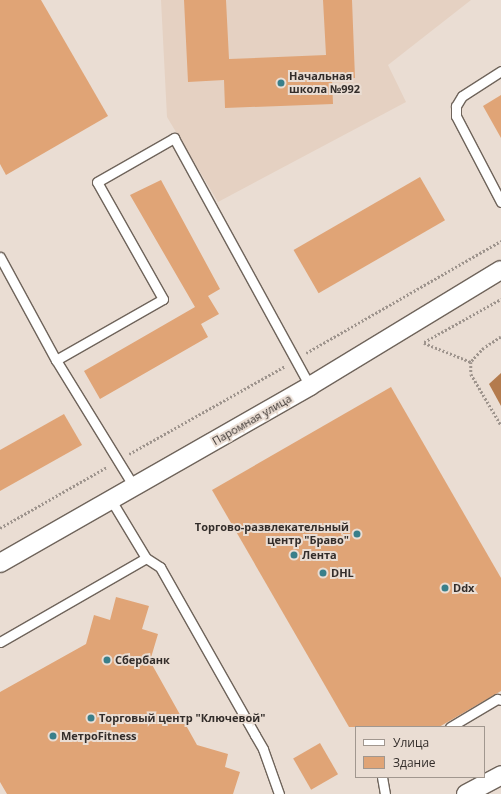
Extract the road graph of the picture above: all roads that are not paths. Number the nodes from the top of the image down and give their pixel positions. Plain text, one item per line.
1 (501, 71) edge
2 (501, 202) edge
3 (0, 257) edge
4 (501, 270) edge
5 (56, 360) junction
6 (310, 386) junction
7 (134, 487) junction
8 (111, 500) junction
9 (146, 558) junction
10 (0, 563) edge
11 (0, 642) edge
12 (501, 700) edge
13 (452, 726) edge
14 (501, 775) edge
15 (382, 778) edge
16 (279, 794) edge
17 (385, 794) edge
18 (466, 794) edge

1 - 2 lane
3 - 5 lane
4 - 6 street, Паромная улица
5 - 6 lane
5 - 7 lane
6 - 7 street, Паромная улица
7 - 8 street, Паромная улица
8 - 9 lane
8 - 10 street, Паромная улица
9 - 11 lane
9 - 16 lane
12 - 13 lane
14 - 18 street
15 - 17 lane

